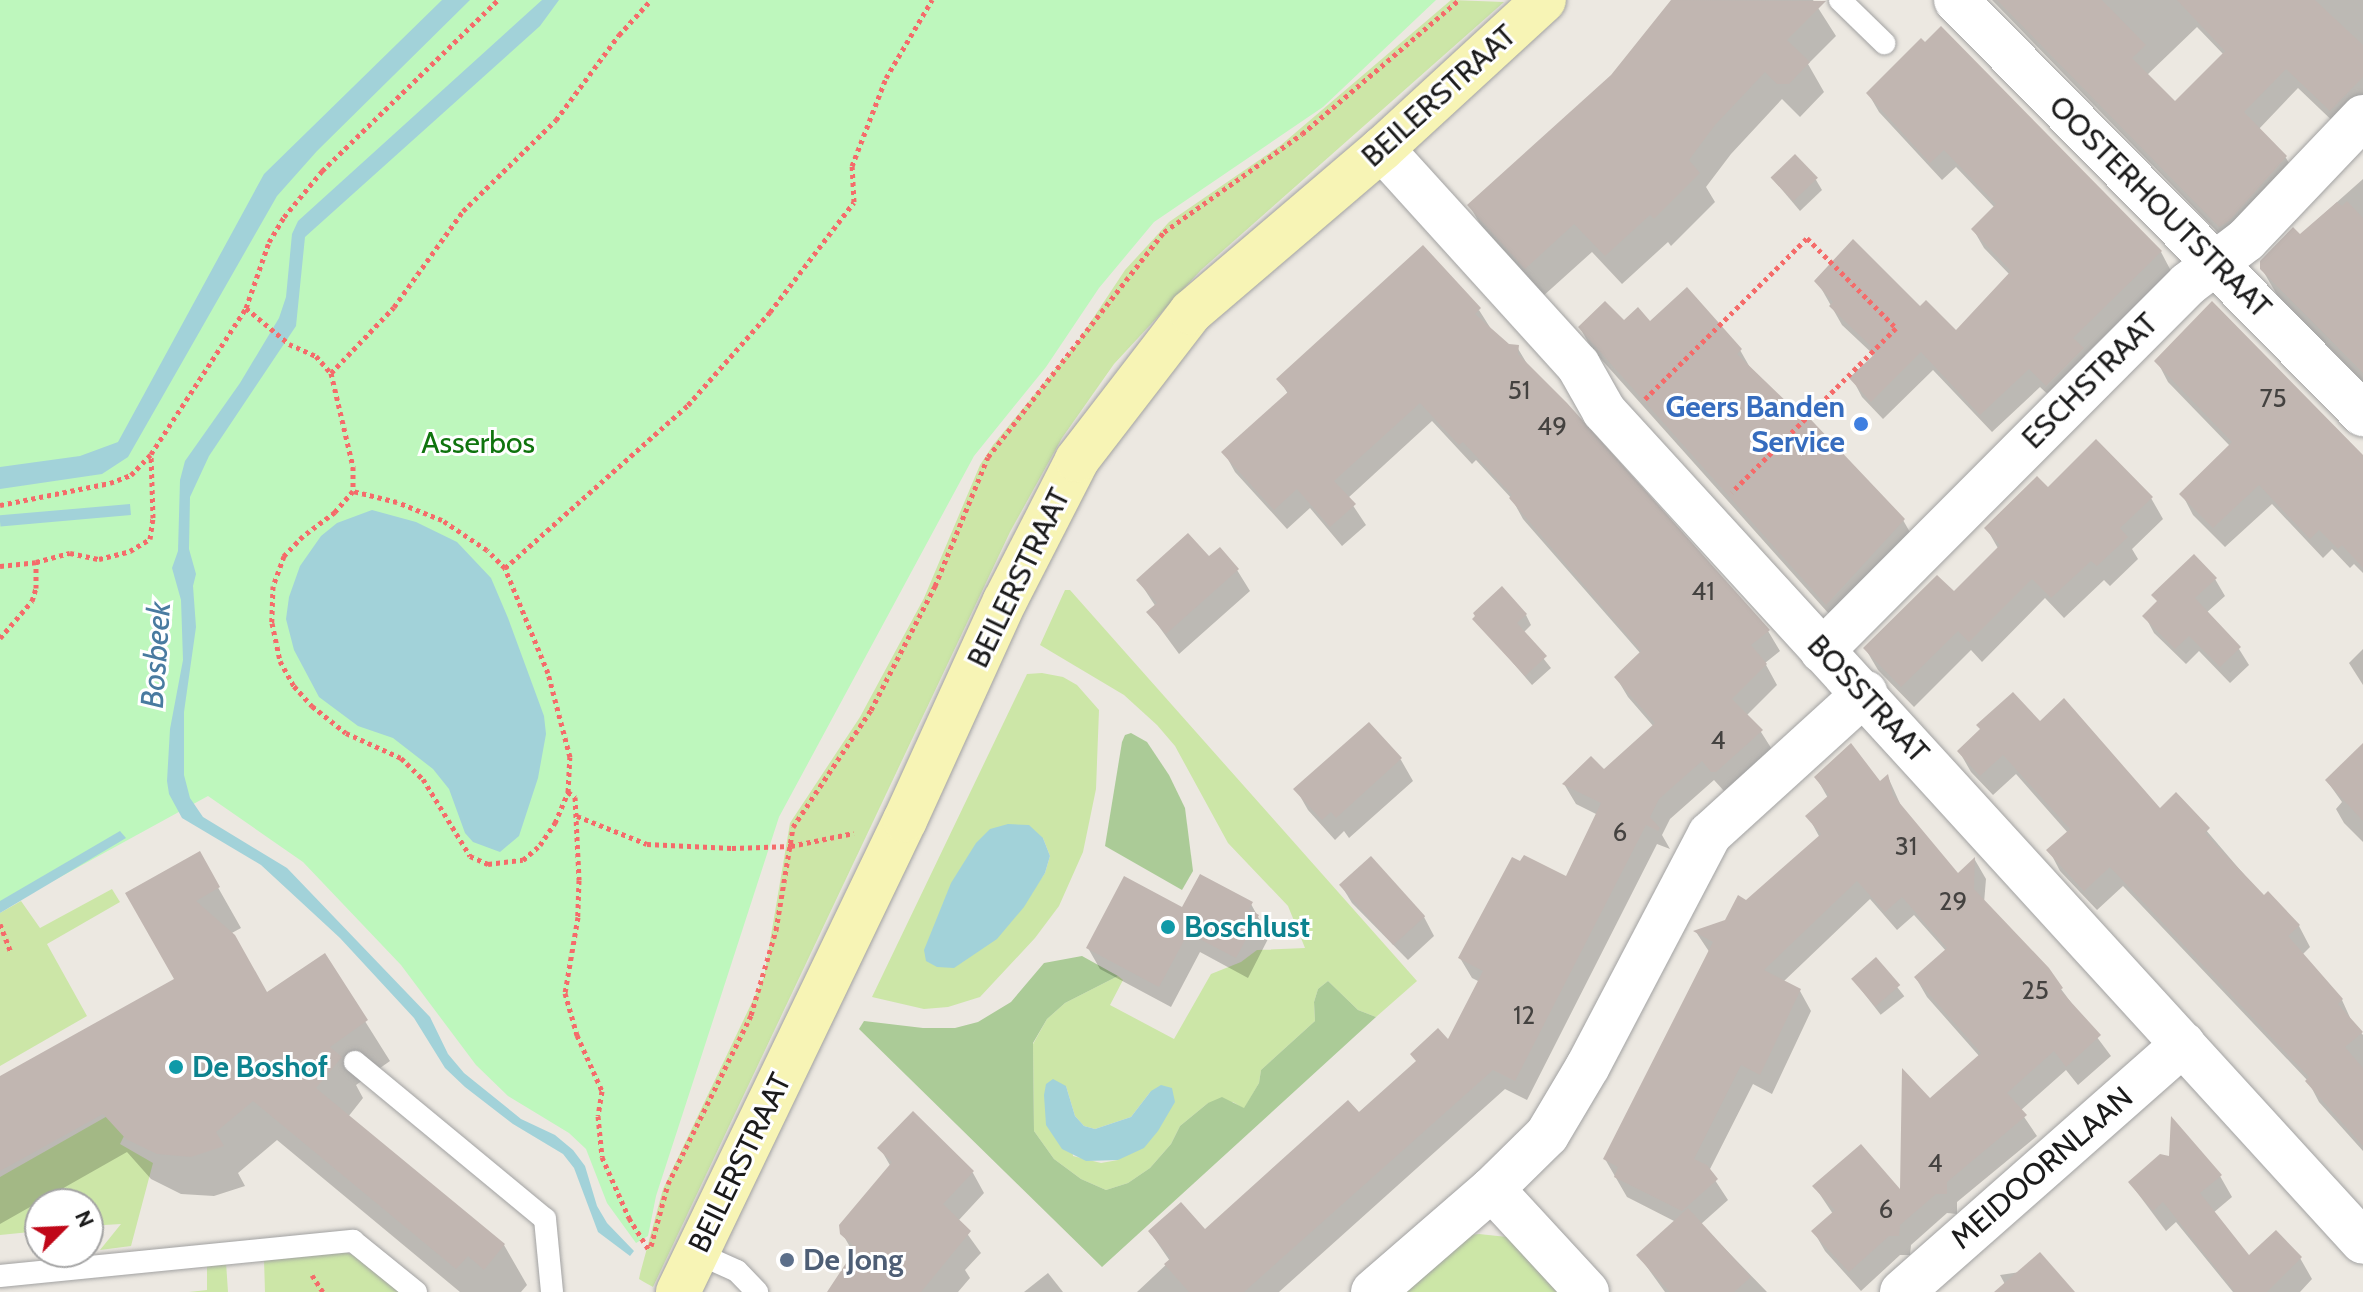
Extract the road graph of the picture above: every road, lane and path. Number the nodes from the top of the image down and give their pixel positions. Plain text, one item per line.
1 (498, 0) edge
2 (651, 0) edge
3 (932, 0) edge
4 (1544, 0) edge
5 (1840, 0) edge
6 (1956, 0) edge
7 (1884, 43) dead end
8 (2363, 117) edge
9 (1382, 149) junction
10 (2216, 264) junction
11 (246, 308) junction
12 (331, 373) junction
13 (1638, 405) dead end
14 (2363, 414) edge
15 (151, 454) junction
16 (353, 491) junction
17 (1724, 499) dead end
18 (0, 505) edge
19 (36, 562) junction
20 (0, 566) edge
21 (505, 568) junction
22 (0, 638) edge
23 (1822, 651) junction
24 (1865, 693) junction
25 (568, 792) junction
26 (577, 816) junction
27 (905, 820) junction
28 (0, 924) edge
29 (11, 952) dead end
30 (2183, 1044) junction
31 (355, 1062) dead end
32 (1492, 1189) junction
33 (2363, 1242) edge
34 (650, 1251) dead end
35 (697, 1253) junction
36 (0, 1276) edge
37 (416, 1292) edge
38 (552, 1292) edge
39 (678, 1292) edge
40 (757, 1292) edge
41 (1373, 1292) edge
42 (1587, 1292) edge
43 (1902, 1292) edge

1 - 11 path
2 - 12 path
3 - 21 path
4 - 9 street, BEILERSTRAAT
5 - 7 lane
6 - 10 street, OOSTERHOUTSTRAAT
8 - 10 street, ESCHSTRAAT
9 - 23 street, BOSSTRAAT
9 - 27 street, BEILERSTRAAT
10 - 14 street, OOSTERHOUTSTRAAT
10 - 23 street, ESCHSTRAAT
11 - 12 path
11 - 15 path
12 - 16 path
13 - 17 path
15 - 18 path
15 - 19 path
16 - 21 path
16 - 25 path
19 - 20 path
19 - 22 path
21 - 25 path
23 - 24 street, BOSSTRAAT
24 - 30 street, BOSSTRAAT
24 - 32 street
25 - 26 path
26 - 27 path
26 - 34 path
27 - 35 street, BEILERSTRAAT
28 - 29 path
30 - 33 street, BOSSTRAAT
30 - 43 street, MEIDOORNLAAN
31 - 38 lane
32 - 41 street
32 - 42 street
35 - 39 street, BEILERSTRAAT
35 - 40 lane
36 - 37 lane

